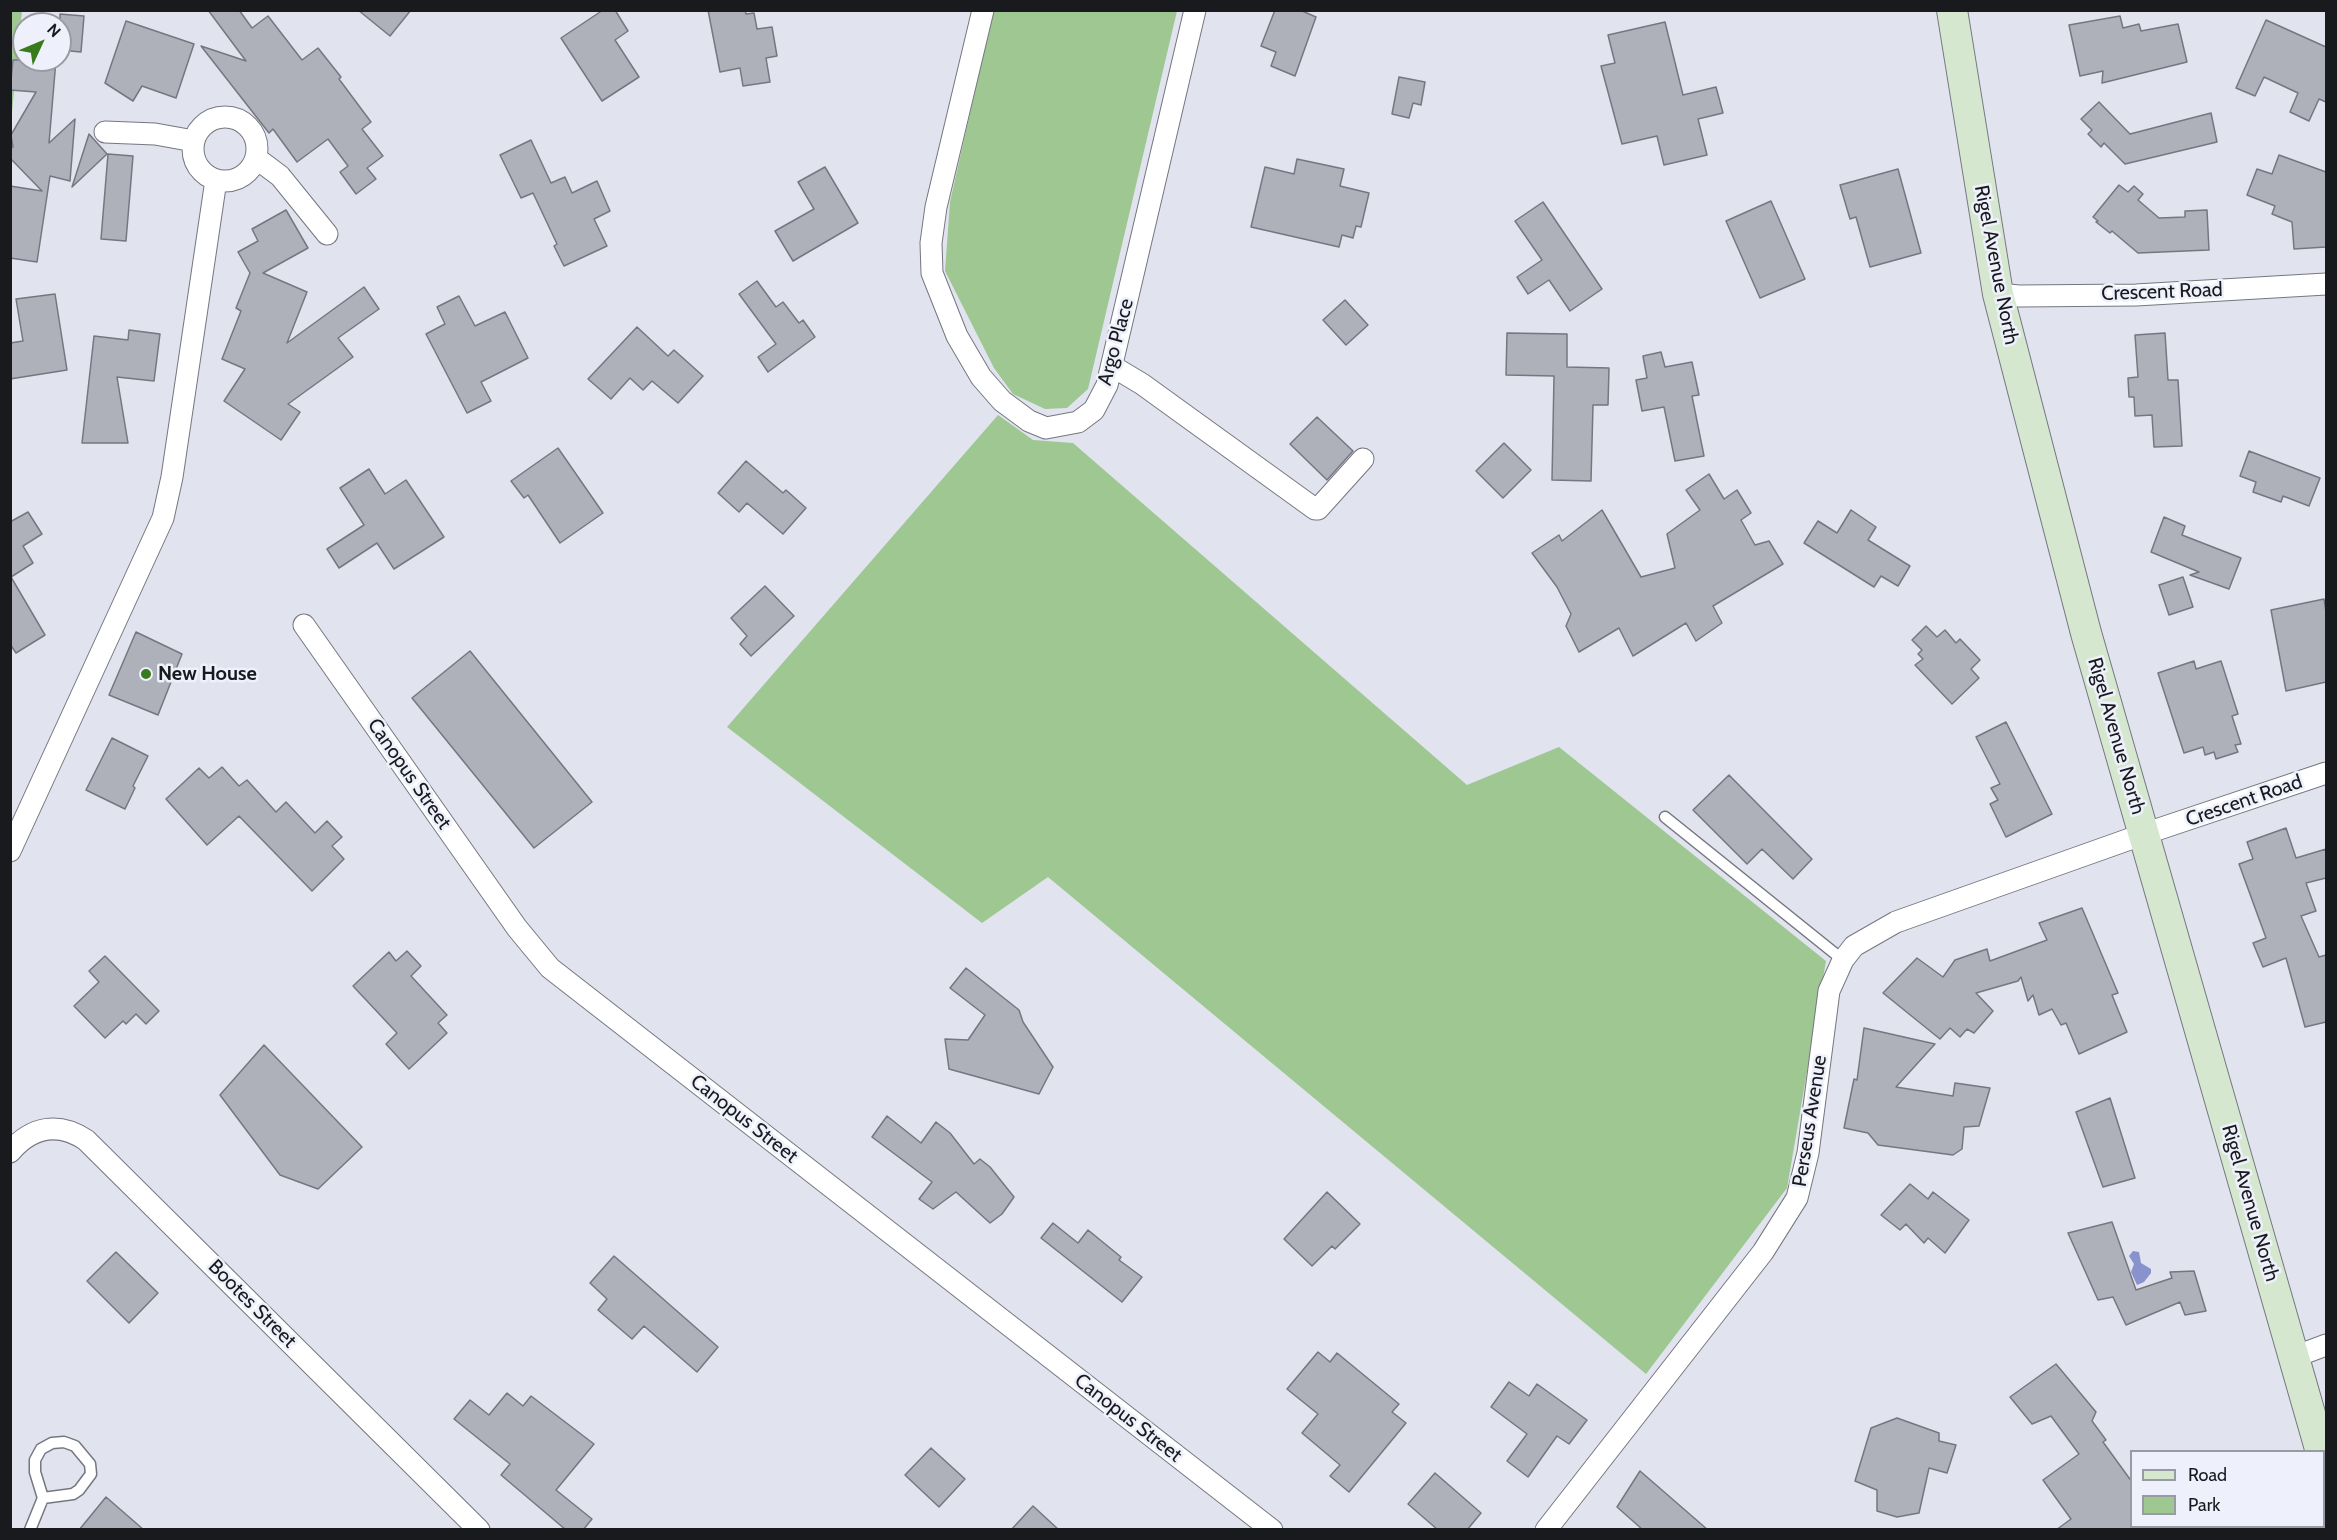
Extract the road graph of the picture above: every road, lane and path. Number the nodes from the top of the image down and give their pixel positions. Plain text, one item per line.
1 (984, 10) edge
2 (1195, 10) edge
3 (1952, 10) edge
4 (1966, 10) edge
5 (105, 132) dead end
6 (194, 141) junction
7 (255, 158) junction
8 (216, 180) junction
9 (327, 234) dead end
10 (2326, 284) edge
11 (2008, 295) junction
12 (1112, 366) junction
13 (1363, 459) dead end
14 (304, 625) dead end
15 (2326, 773) edge
16 (1665, 817) dead end
17 (2153, 832) junction
18 (10, 851) edge
19 (1843, 960) junction
20 (10, 1152) edge
21 (2310, 1351) edge
22 (2326, 1414) edge
23 (2321, 1450) edge
24 (44, 1498) junction
25 (30, 1530) edge
26 (479, 1530) edge
27 (1272, 1530) edge
28 (1546, 1530) edge

1 - 12 street, Argo Place
2 - 12 street, Argo Place
3 - 11 main road, Rigel Avenue North
4 - 11 main road, Rigel Avenue North
5 - 6 street
6 - 7 street
6 - 8 street
7 - 8 street
7 - 9 street
8 - 18 street
10 - 11 street, Crescent Road
11 - 17 main road, Rigel Avenue North
12 - 13 street
14 - 27 street, Canopus Street
15 - 17 street, Crescent Road
16 - 19 lane
17 - 19 street, Perseus Avenue
17 - 21 main road, Rigel Avenue North
19 - 28 street, Perseus Avenue
20 - 26 street, Bootes Street
21 - 22 main road, Rigel Avenue North
21 - 23 main road, Rigel Avenue North
24 - 24 lane
24 - 25 lane

